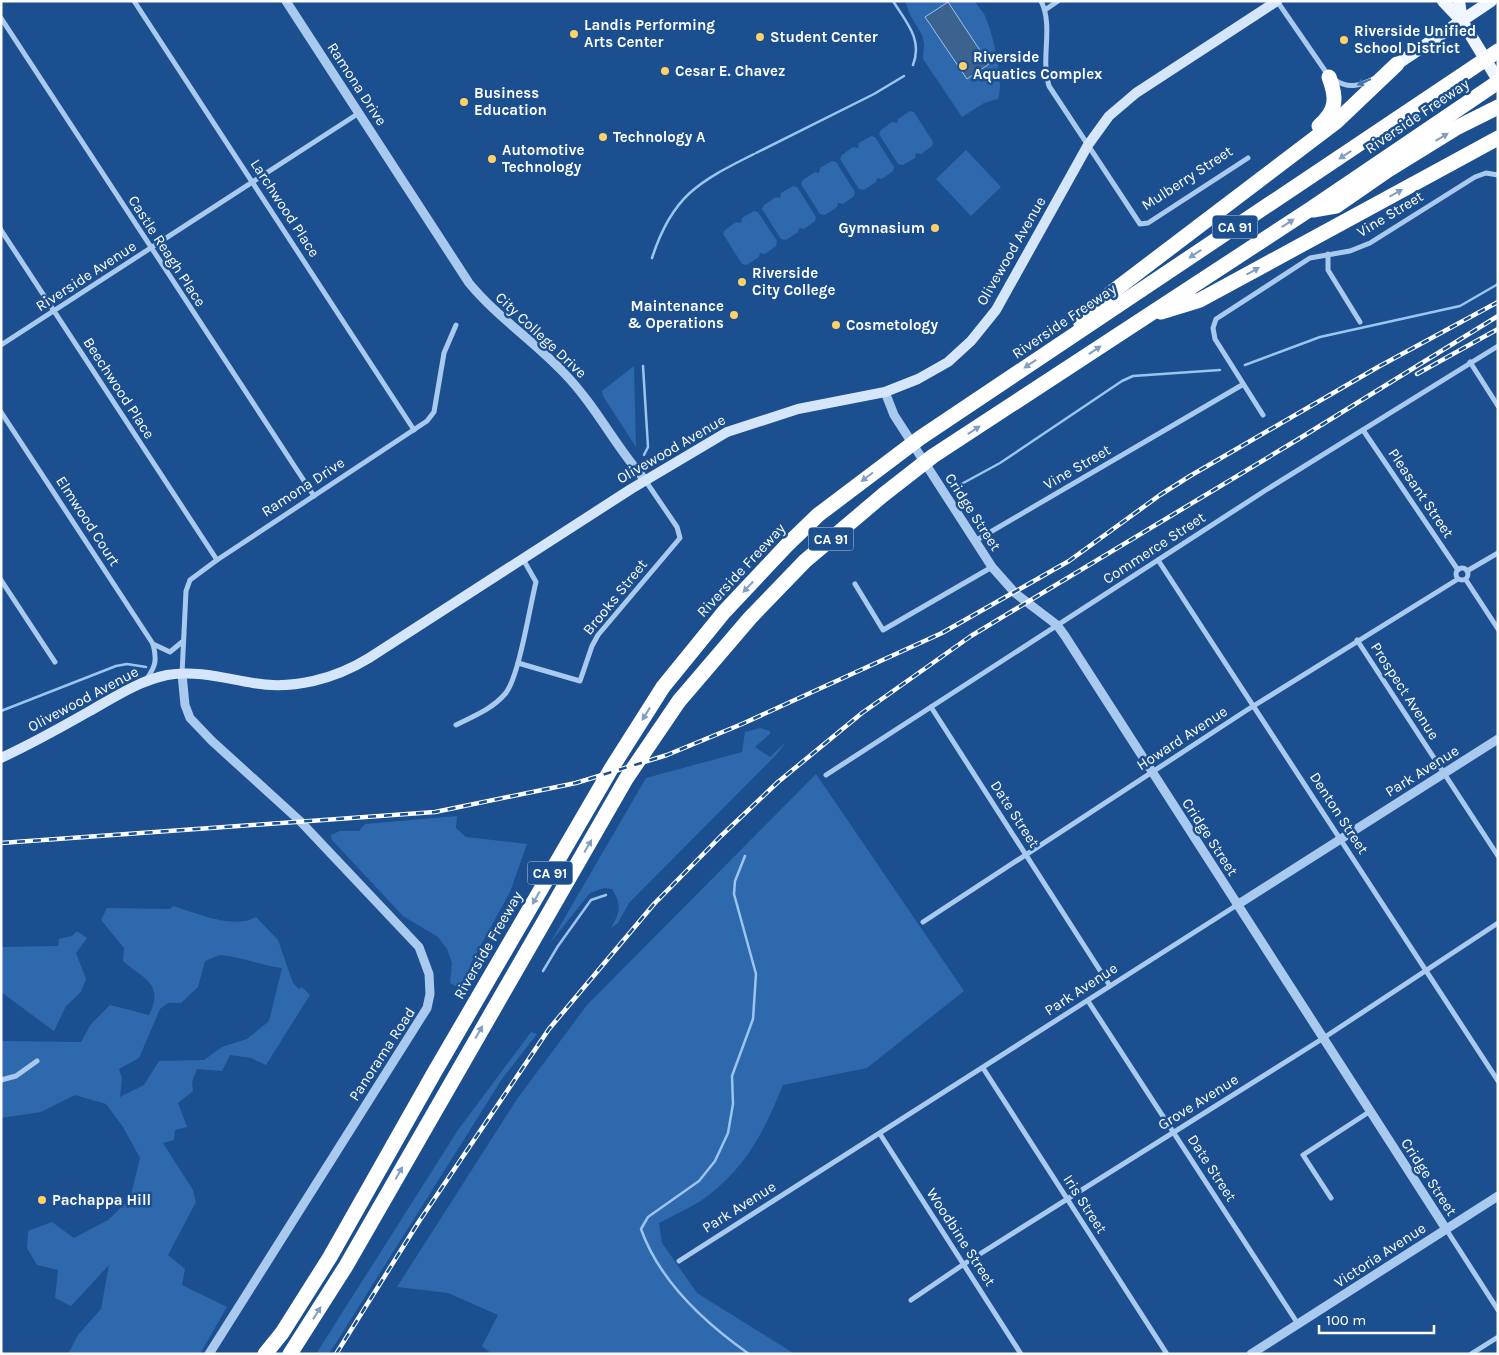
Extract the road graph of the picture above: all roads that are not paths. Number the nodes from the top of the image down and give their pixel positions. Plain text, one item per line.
1 (134, 1) edge
2 (286, 1) edge
3 (1041, 1) edge
4 (1058, 1) edge
5 (1277, 1) edge
6 (1443, 1) edge
7 (1459, 1) edge
8 (1491, 1) edge
9 (1045, 10) junction
10 (1, 18) edge
11 (1462, 21) junction
12 (1498, 51) edge
13 (1398, 64) junction
14 (1329, 77) junction
15 (1498, 81) edge
16 (1498, 107) edge
17 (359, 112) junction
18 (1498, 138) edge
19 (1088, 145) junction
20 (1296, 153) junction
21 (1248, 158) dead end
22 (1498, 175) edge
23 (253, 182) junction
24 (1309, 210) junction
25 (1, 230) edge
26 (151, 249) junction
27 (1328, 254) junction
28 (469, 283) joint
29 (54, 312) junction
30 (1145, 316) junction
31 (1360, 322) dead end
32 (456, 326) dead end
33 (1070, 337) junction
34 (1, 345) edge
35 (1498, 346) edge
36 (1470, 362) junction
37 (1242, 385) junction
38 (885, 392) junction
39 (1498, 406) edge
40 (1, 412) edge
41 (1263, 415) dead end
42 (414, 430) junction
43 (1363, 430) junction
44 (645, 480) junction
45 (314, 496) junction
46 (975, 541) junction
47 (1498, 553) edge
48 (523, 558) junction
49 (217, 560) junction
50 (1158, 560) junction
51 (992, 567) junction
52 (1458, 570) junction
53 (1468, 571) junction
54 (1458, 579) junction
55 (1, 580) edge
56 (1466, 580) junction
57 (855, 584) dead end
58 (1056, 626) junction
59 (1498, 629) edge
60 (1357, 640) junction
61 (183, 642) junction
62 (153, 644) junction
63 (55, 662) dead end
64 (518, 663) junction
65 (182, 674) junction
66 (146, 681) junction
67 (1254, 706) junction
68 (931, 707) junction
69 (456, 725) dead end
70 (1498, 739) edge
71 (2, 757) edge
72 (1152, 772) junction
73 (1444, 773) junction
74 (826, 775) dead end
75 (1341, 838) junction
76 (1026, 855) junction
77 (1498, 856) edge
78 (1238, 905) junction
79 (923, 922) dead end
80 (1498, 923) edge
81 (1427, 971) junction
82 (1110, 986) junction
83 (1088, 1001) junction
84 (1322, 1039) junction
85 (37, 1061) dead end
86 (983, 1068) junction
87 (1, 1080) edge
88 (1498, 1081) edge
89 (1369, 1112) junction
90 (1173, 1132) junction
91 (880, 1134) junction
92 (1498, 1196) edge
93 (1331, 1198) dead end
94 (1068, 1201) junction
95 (1446, 1229) junction
96 (679, 1262) dead end
97 (964, 1264) junction
98 (911, 1300) dead end
99 (1498, 1310) edge
100 (1298, 1324) junction
101 (1498, 1337) edge
102 (209, 1354) edge
103 (265, 1354) edge
104 (290, 1354) edge
105 (1021, 1354) edge
106 (1167, 1354) edge
107 (1252, 1354) edge
108 (1472, 1354) edge

1 - 23 street, Larchwood Place
2 - 17 street, Ramona Drive
3 - 9 street
4 - 9 street
5 - 14 street
5 - 19 main road, Olivewood Avenue
6 - 11 main road
7 - 11 main road
8 - 11 main road
9 - 19 street
10 - 26 street, Castle Reagh Place
11 - 13 main road
11 - 15 main road
12 -> 33 highway, Riverside Freeway / CA 91
13 -> 14 street
13 - 20 highway
14 - 20 highway
15 - 24 highway, Riverside Freeway / CA 91
24 -> 16 highway
17 - 23 street, Riverside Avenue
17 - 28 street, Ramona Drive
30 -> 18 highway
19 - 21 street, Mulberry Street
19 - 38 main road, Olivewood Avenue
20 - 33 highway
22 - 27 street, Vine Street
23 - 26 street, Riverside Avenue
23 - 42 street, Larchwood Place
30 -> 24 highway, Riverside Freeway / CA 91
25 - 29 street, Beechwood Place
26 - 29 street, Riverside Avenue
26 - 45 street, Castle Reagh Place
27 - 31 street
27 - 37 street, Vine Street
28 - 44 street, City College Drive
29 - 34 street, Riverside Avenue
29 - 49 street, Beechwood Place
104 -> 30 highway, Riverside Freeway / CA 91
32 - 42 street, Ramona Drive
33 -> 103 highway, Riverside Freeway / CA 91
35 - 36 street, Commerce Street
36 - 39 street
36 - 43 street, Commerce Street
37 - 41 street
37 - 46 street, Vine Street
38 - 44 main road, Olivewood Avenue
38 - 46 street, Cridge Street
40 - 62 street, Elmwood Court
42 - 45 street, Ramona Drive
43 - 50 street, Commerce Street
43 - 52 street, Pleasant Street
44 - 48 main road, Olivewood Avenue
44 - 64 street, Brooks Street
45 - 49 street, Ramona Drive
46 - 51 street, Cridge Street
47 - 53 street
48 - 64 street
48 - 65 main road, Olivewood Avenue
49 - 61 street, Ramona Drive
50 - 58 street, Commerce Street
50 - 67 street, Denton Street
51 - 57 street
51 - 58 street, Cridge Street
52 - 53 street
52 - 54 street
53 - 56 street
54 - 56 street
54 - 60 street, Howard Avenue
55 - 63 street
56 - 59 street
58 - 68 street, Commerce Street
58 - 72 street, Cridge Street
60 - 67 street, Howard Avenue
60 - 73 street, Prospect Avenue
61 - 62 street
61 - 65 street, Ramona Drive
62 - 66 street
64 - 69 street
65 - 66 main road, Olivewood Avenue
65 - 102 street, Panorama Road
66 - 71 main road, Olivewood Avenue
67 - 72 street, Howard Avenue
67 - 75 street, Denton Street
68 - 74 street, Commerce Street
68 - 76 street, Date Street
70 - 73 street, Park Avenue
72 - 76 street, Howard Avenue
72 - 78 street, Cridge Street
73 - 75 street, Park Avenue
73 - 77 street, Prospect Avenue
75 - 78 street, Park Avenue
75 - 81 street, Denton Street
76 - 79 street, Howard Avenue
76 - 82 street, Date Street
78 - 82 street, Park Avenue
78 - 84 street, Cridge Street
80 - 81 street, Grove Avenue
81 - 84 street, Grove Avenue
81 - 88 street, Denton Street
82 - 83 street, Park Avenue
83 - 86 street, Park Avenue
83 - 90 street, Date Street
84 - 89 street, Cridge Street
84 - 90 street, Grove Avenue
85 - 87 street
86 - 91 street, Park Avenue
86 - 94 street, Iris Street
89 - 93 street
89 - 95 street, Cridge Street
90 - 94 street, Grove Avenue
90 - 100 street, Date Street
91 - 96 street, Park Avenue
91 - 97 street, Woodbine Street
92 - 95 street, Victoria Avenue
94 - 97 street, Grove Avenue
94 - 106 street, Iris Street
95 - 99 street, Cridge Street
95 - 100 street, Victoria Avenue
97 - 98 street, Grove Avenue
97 - 105 street, Woodbine Street
100 - 107 street, Victoria Avenue
101 - 108 street

